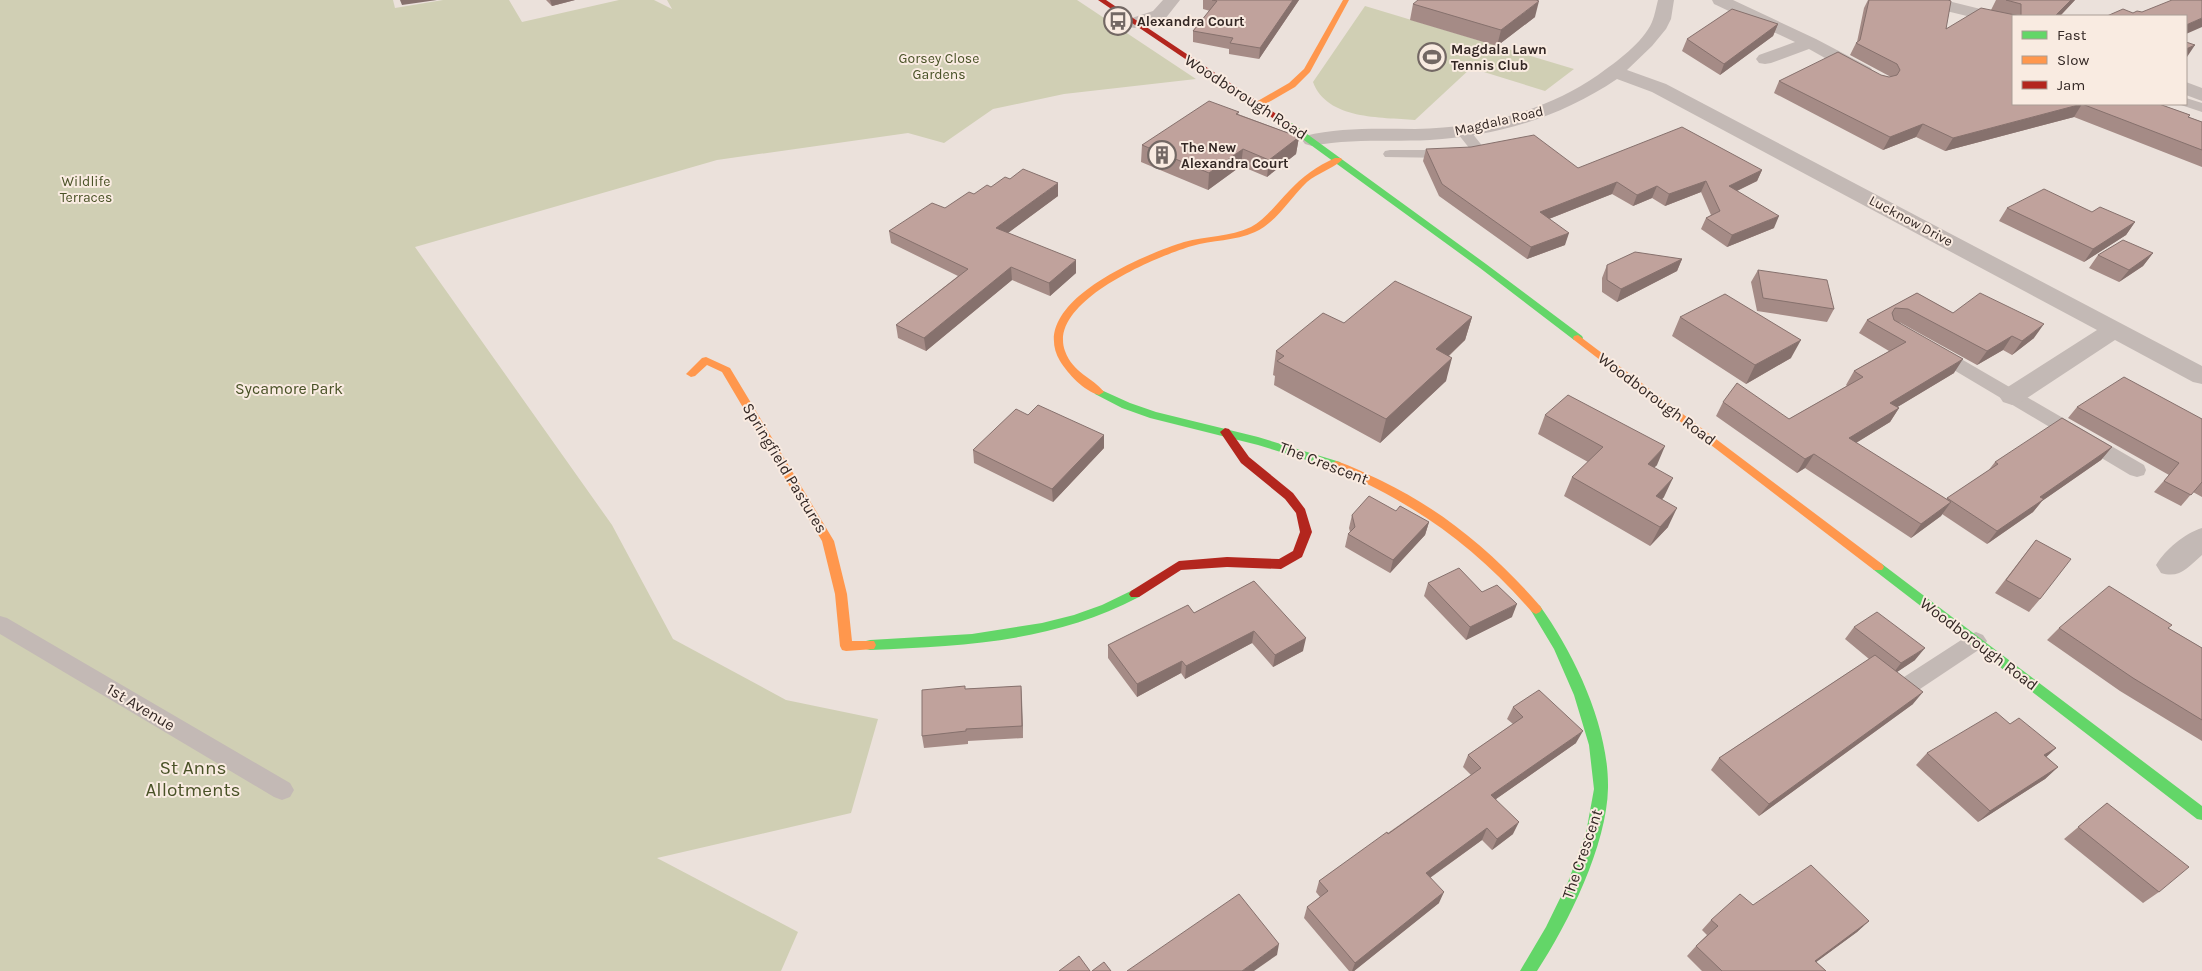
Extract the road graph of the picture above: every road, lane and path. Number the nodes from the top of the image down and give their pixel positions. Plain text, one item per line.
1 (1101, 0) edge
2 (1172, 0) edge
3 (1346, 0) edge
4 (1666, 0) edge
5 (1720, 0) edge
6 (1923, 0) edge
7 (2012, 22) edge
8 (1135, 23) junction
9 (1810, 43) junction
10 (1765, 59) dead end
11 (1616, 72) junction
12 (1883, 82) edge
13 (2187, 88) edge
14 (2202, 95) edge
15 (2187, 102) edge
16 (1260, 104) junction
17 (2202, 108) edge
18 (1463, 130) junction
19 (1312, 140) junction
20 (1496, 148) edge
21 (1478, 151) junction
22 (1390, 154) dead end
23 (1338, 160) junction
24 (2116, 329) junction
25 (1927, 347) edge
26 (691, 374) dead end
27 (2202, 376) edge
28 (2012, 396) junction
29 (1225, 432) junction
30 (2137, 470) dead end
31 (2202, 539) edge
32 (2171, 565) dead end
33 (0, 624) edge
34 (1976, 641) junction
35 (1912, 683) edge
36 (282, 790) dead end
37 (2202, 814) edge
38 (1528, 971) edge

1 - 8 street, Woodborough Road
2 - 8 street
3 - 16 street
4 - 11 street, Magdala Road
5 - 9 street
6 - 7 street
8 - 16 street, Woodborough Road
9 - 10 street
9 - 12 street
11 - 18 street, Magdala Road
11 - 24 street, Lucknow Drive
13 - 14 street
15 - 17 lane
16 - 19 street, Woodborough Road
18 - 19 street, Magdala Road
18 - 21 lane
19 - 23 street, Woodborough Road
20 - 21 lane
21 - 22 lane
23 - 29 street, The Crescent
23 - 34 street, Woodborough Road
24 - 27 street, Lucknow Drive
24 - 28 street
25 - 28 lane
26 - 29 street, Springfield Pastures
28 - 30 lane
29 - 38 street, The Crescent
31 - 32 street
33 - 36 lane, 1st Avenue
34 - 35 lane
34 - 37 street, Woodborough Road

